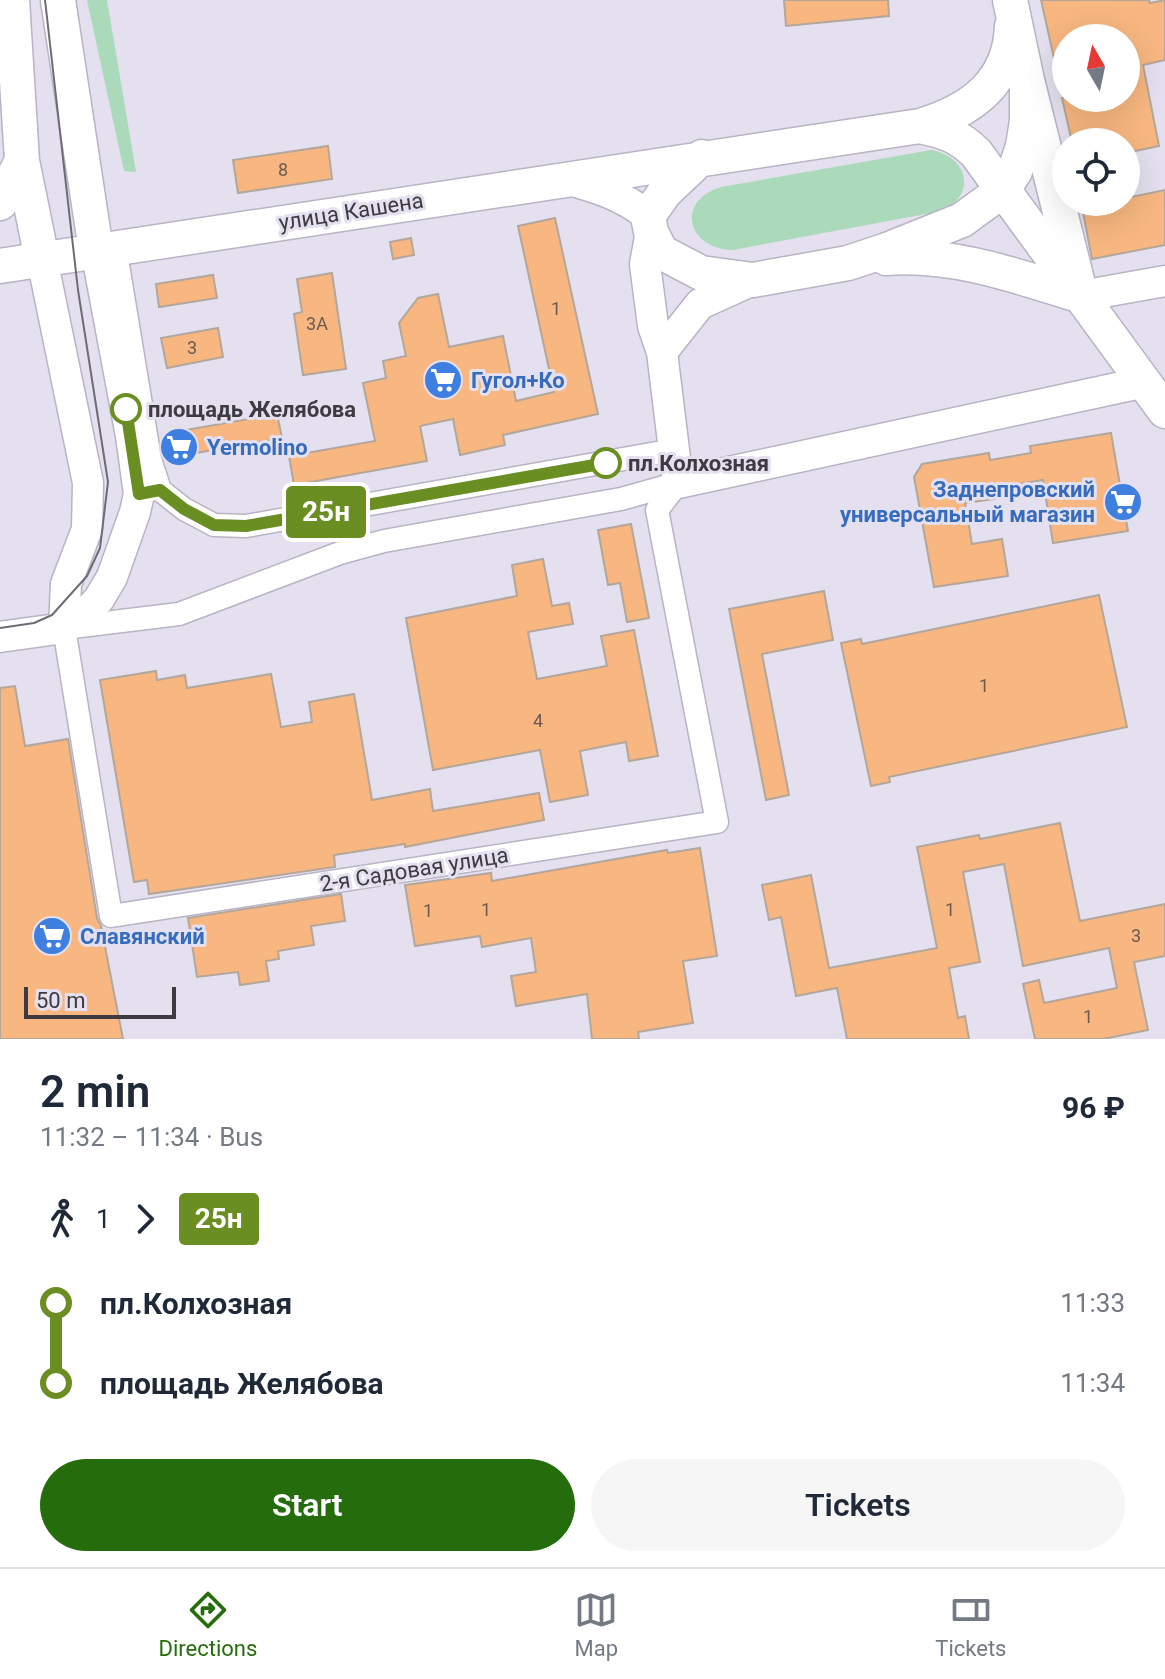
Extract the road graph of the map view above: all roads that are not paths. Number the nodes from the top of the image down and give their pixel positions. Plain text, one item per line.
1 (12, 0) edge
2 (58, 0) edge
3 (1011, 7) edge
4 (1027, 80) junction
5 (920, 126) junction
6 (702, 157) junction
7 (22, 161) junction
8 (564, 179) junction
9 (1003, 190) junction
10 (0, 203) edge
11 (649, 224) junction
12 (105, 249) junction
13 (42, 259) junction
14 (848, 263) junction
15 (0, 266) edge
16 (753, 280) junction
17 (1165, 281) edge
18 (1081, 296) junction
19 (662, 352) junction
20 (1145, 382) junction
21 (1165, 411) edge
22 (674, 450) junction
23 (678, 483) junction
24 (149, 492) junction
25 (64, 628) junction
26 (0, 637) edge

1 - 7 main road
2 - 12 main road
3 - 4 main road
3 - 5 main road
4 - 9 main road
4 - 18 main road
5 - 6 main road, улица Кашена
5 - 9 main road
6 - 8 main road, улица Кашена
6 - 11 main road
7 - 10 main road
7 - 13 main road
8 - 11 main road
8 - 12 main road, улица Кашена
9 - 14 main road
9 - 18 main road
11 - 16 main road
11 - 19 main road
12 - 13 main road, улица Кашена
12 - 24 main road
12 - 24 street
13 - 15 main road, улица Кашена
13 - 25 main road
14 - 16 main road
14 - 18 main road
16 - 19 main road
17 - 18 main road
18 - 20 main road
19 - 22 main road
20 - 21 main road
20 - 23 main road
22 - 23 main road
22 - 24 street
23 - 25 street
23 - 25 street, 2-я Садовая улица
24 - 25 main road
25 - 26 main road

